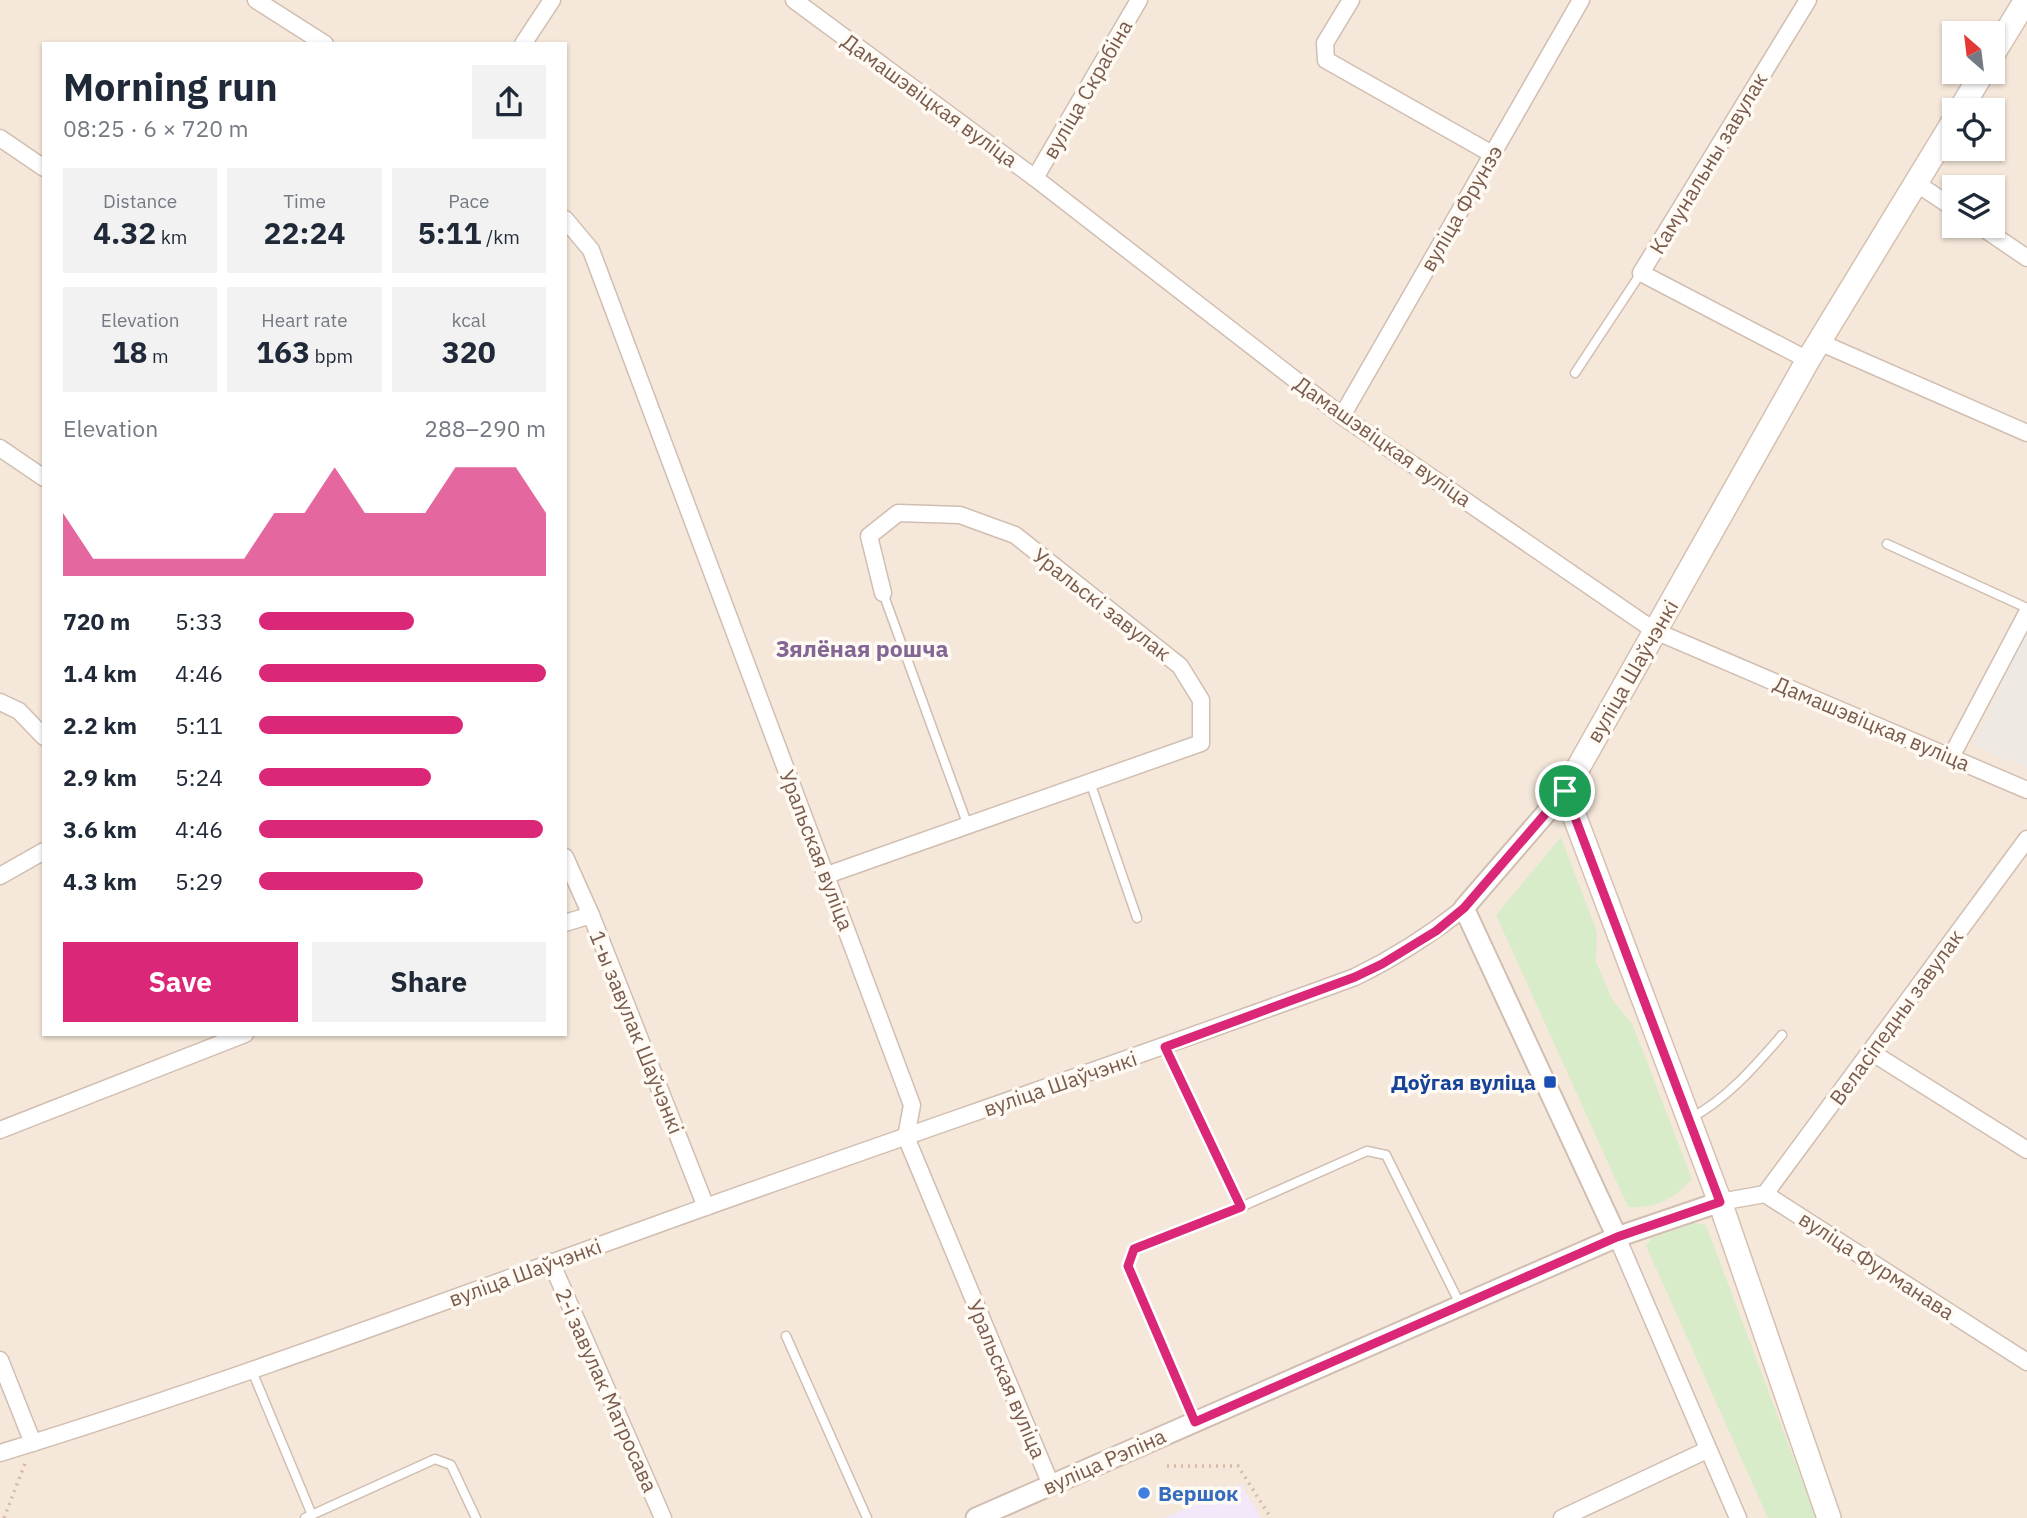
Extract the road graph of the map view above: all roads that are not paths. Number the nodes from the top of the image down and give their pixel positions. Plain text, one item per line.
1 (256, 0) edge
2 (552, 0) edge
3 (794, 0) edge
4 (1139, 0) edge
5 (1351, 0) edge
6 (1581, 0) edge
7 (1808, 0) edge
8 (2026, 0) edge
9 (2006, 33) edge
10 (322, 42) edge
11 (524, 42) edge
12 (0, 138) edge
13 (1942, 140) edge
14 (1492, 153) junction
15 (42, 168) edge
16 (1035, 178) junction
17 (1916, 183) junction
18 (1942, 200) edge
19 (567, 221) edge
20 (1998, 238) edge
21 (2027, 258) edge
22 (1641, 273) junction
23 (1813, 351) junction
24 (1575, 373) dead end
25 (1342, 416) junction
26 (2027, 433) edge
27 (0, 448) edge
28 (42, 477) edge
29 (1887, 544) dead end
30 (883, 593) joint
31 (2027, 611) edge
32 (1655, 631) junction
33 (0, 702) edge
34 (42, 735) edge
35 (1951, 757) junction
36 (1090, 782) junction
37 (2027, 790) edge
38 (1565, 791) junction
39 (968, 825) junction
40 (2027, 839) edge
41 (42, 851) edge
42 (567, 861) edge
43 (827, 875) junction
44 (0, 876) edge
45 (1464, 908) junction
46 (591, 915) junction
47 (1137, 918) dead end
48 (567, 922) edge
49 (1782, 1035) dead end
50 (240, 1036) edge
51 (1165, 1047) junction
52 (1871, 1052) junction
53 (1688, 1119) junction
54 (0, 1130) edge
55 (906, 1137) junction
56 (2027, 1150) edge
57 (1765, 1194) junction
58 (1720, 1202) junction
59 (706, 1207) junction
60 (1241, 1207) junction
61 (1617, 1237) junction
62 (551, 1262) junction
63 (1461, 1306) junction
64 (786, 1336) dead end
65 (0, 1360) edge
66 (2027, 1362) edge
67 (252, 1371) junction
68 (1195, 1422) junction
69 (33, 1443) junction
70 (1707, 1450) junction
71 (0, 1453) edge
72 (1051, 1485) junction
73 (308, 1516) edge
74 (476, 1518) edge
75 (663, 1518) edge
76 (867, 1518) edge
77 (976, 1518) edge
78 (1562, 1518) edge
79 (1738, 1518) edge
80 (1829, 1518) edge

1 - 10 street
2 - 11 street
3 - 16 street, Дамашэвіцкая вуліца
4 - 16 street, вуліца Скрабіна
5 - 14 street
6 - 14 street, вуліца Фрунзэ
7 - 22 street, Камунальны завулак
8 - 9 main road
12 - 15 street
13 - 17 main road, вуліца Шаўчэнкі
14 - 25 street, вуліца Фрунзэ
16 - 25 street, Дамашэвіцкая вуліца
17 - 18 street
17 - 23 main road, вуліца Шаўчэнкі
19 - 43 street, Уральская вуліца
20 - 21 street
22 - 23 street, Камунальны завулак
22 - 24 lane
23 - 26 street, Камунальны завулак
23 - 32 main road, вуліца Шаўчэнкі
25 - 32 street, Дамашэвіцкая вуліца
27 - 28 street
29 - 31 lane
30 - 36 street, Уральскі завулак
30 - 39 lane
31 - 35 street
32 - 35 street, Дамашэвіцкая вуліца
32 - 38 main road, вуліца Шаўчэнкі
33 - 34 street
35 - 37 street, Дамашэвіцкая вуліца
36 - 39 street, Уральскі завулак
36 - 47 lane
38 - 45 street, вуліца Шаўчэнкі
38 - 53 main road
39 - 43 street, Уральскі завулак
40 - 52 street, Веласіпедны завулак
41 - 44 street
42 - 46 street, 1-ы завулак Шаўчэнкі
43 - 55 street, Уральская вуліца
45 - 51 street, вуліца Шаўчэнкі
45 - 61 street
46 - 48 street
46 - 59 street, 1-ы завулак Шаўчэнкі
49 - 53 lane
50 - 54 street
51 - 55 street, вуліца Шаўчэнкі
51 - 60 lane
52 - 56 street
52 - 57 street, Веласіпедны завулак
53 - 58 main road
55 - 59 street, вуліца Шаўчэнкі
55 - 72 street, Уральская вуліца
57 - 58 street
57 - 66 street, вуліца Фурманава
58 - 61 street
58 - 80 main road
59 - 62 street, вуліца Шаўчэнкі
60 - 63 lane
60 - 68 lane
61 - 63 street, вуліца Рэпіна
61 - 70 street
62 - 67 street, вуліца Шаўчэнкі
62 - 75 street, 2-і завулак Матросава
63 - 68 street, вуліца Рэпіна
64 - 76 lane
65 - 69 street
67 - 69 street, вуліца Шаўчэнкі
67 - 73 lane
68 - 72 street, вуліца Рэпіна
69 - 71 street, вуліца Шаўчэнкі
70 - 78 street
70 - 79 street
72 - 77 street, вуліца Рэпіна
73 - 74 lane

